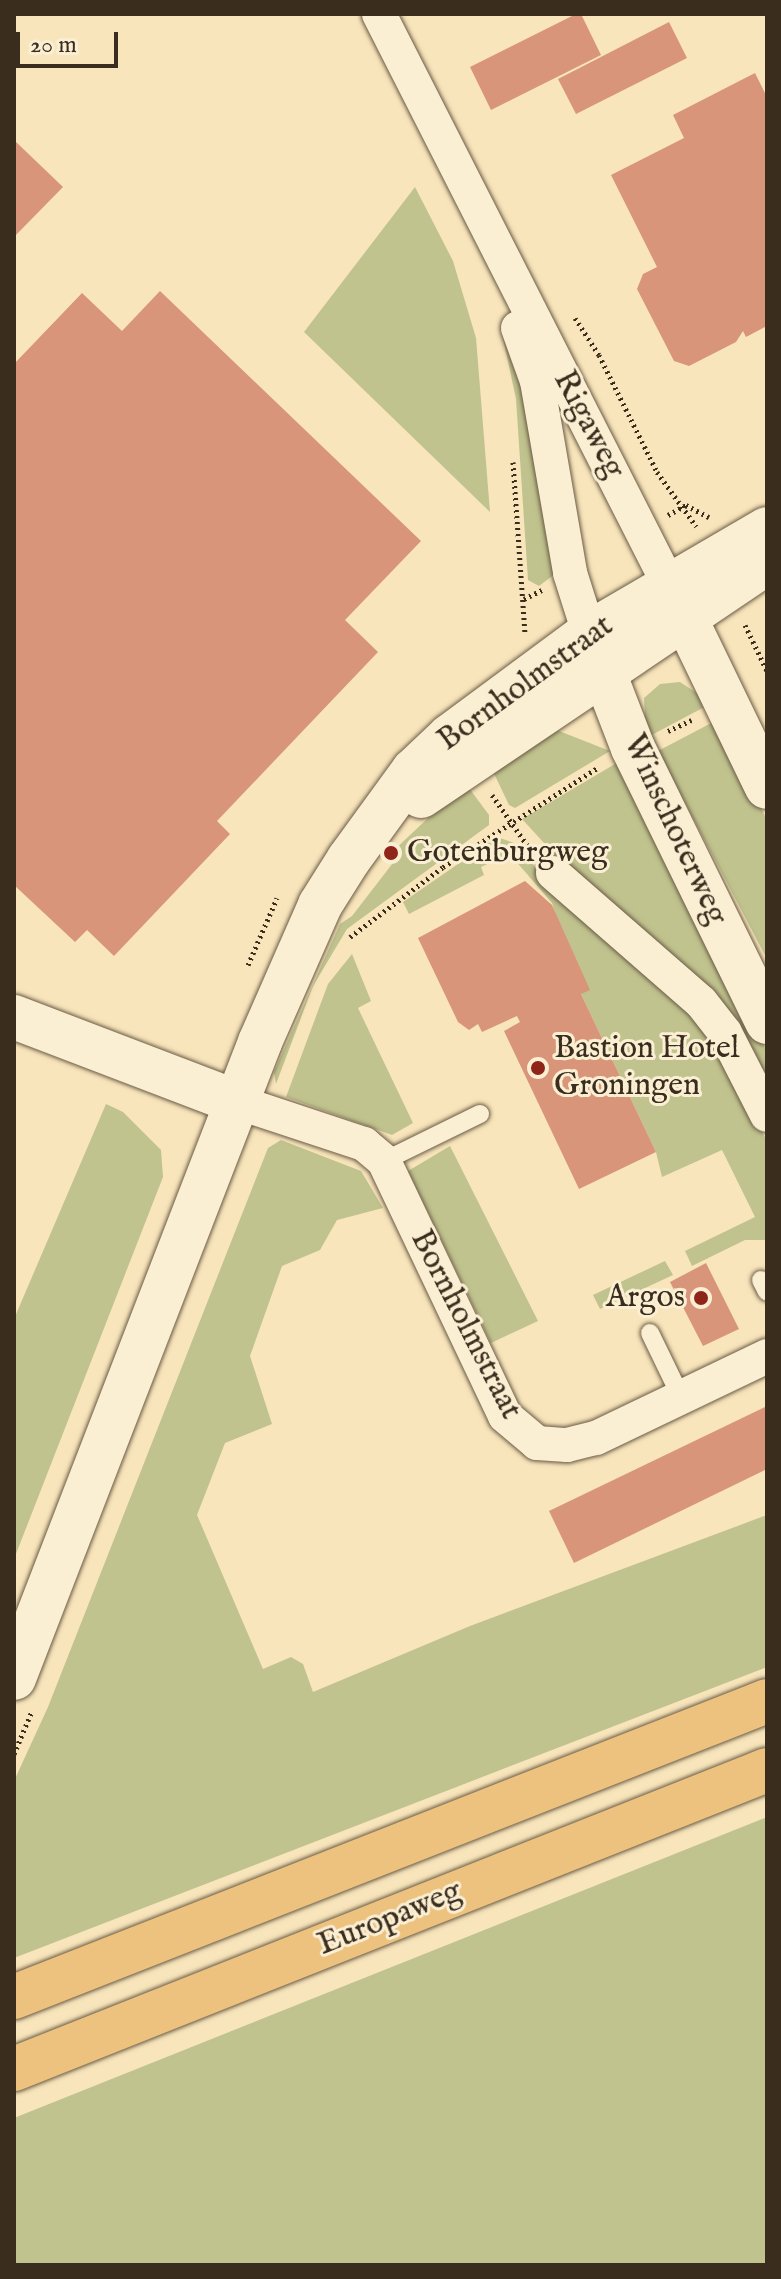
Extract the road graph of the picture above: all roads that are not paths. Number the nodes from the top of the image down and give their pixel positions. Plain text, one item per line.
1 (379, 14) edge
2 (486, 233) junction
3 (767, 529) edge
4 (767, 563) edge
5 (721, 575) junction
6 (678, 602) junction
7 (597, 653) junction
8 (767, 787) edge
9 (553, 873) dead end
10 (14, 1017) edge
11 (767, 1022) edge
12 (237, 1102) junction
13 (480, 1114) dead end
14 (767, 1115) edge
15 (384, 1161) junction
16 (650, 1333) dead end
17 (767, 1356) edge
18 (681, 1397) junction
19 (14, 1678) edge
20 (767, 1701) edge
21 (767, 1770) edge
22 (14, 1997) edge
23 (14, 2069) edge

1 - 2 street, Rigaweg
2 - 6 street, Rigaweg
2 - 7 street, Rigaweg
3 - 5 street
4 - 5 street
5 - 6 street, Bornholmstraat
6 - 7 street, Bornholmstraat
6 - 8 street
7 - 11 street, Winschoterweg
7 - 12 street, Bornholmstraat
9 - 14 street
10 - 12 street
12 - 15 street
12 - 19 street, Bornholmstraat
13 - 15 lane
15 - 18 street, Bornholmstraat
16 - 18 lane
17 - 18 street, Bornholmstraat
20 - 22 highway, Europaweg
21 - 23 highway, Europaweg

